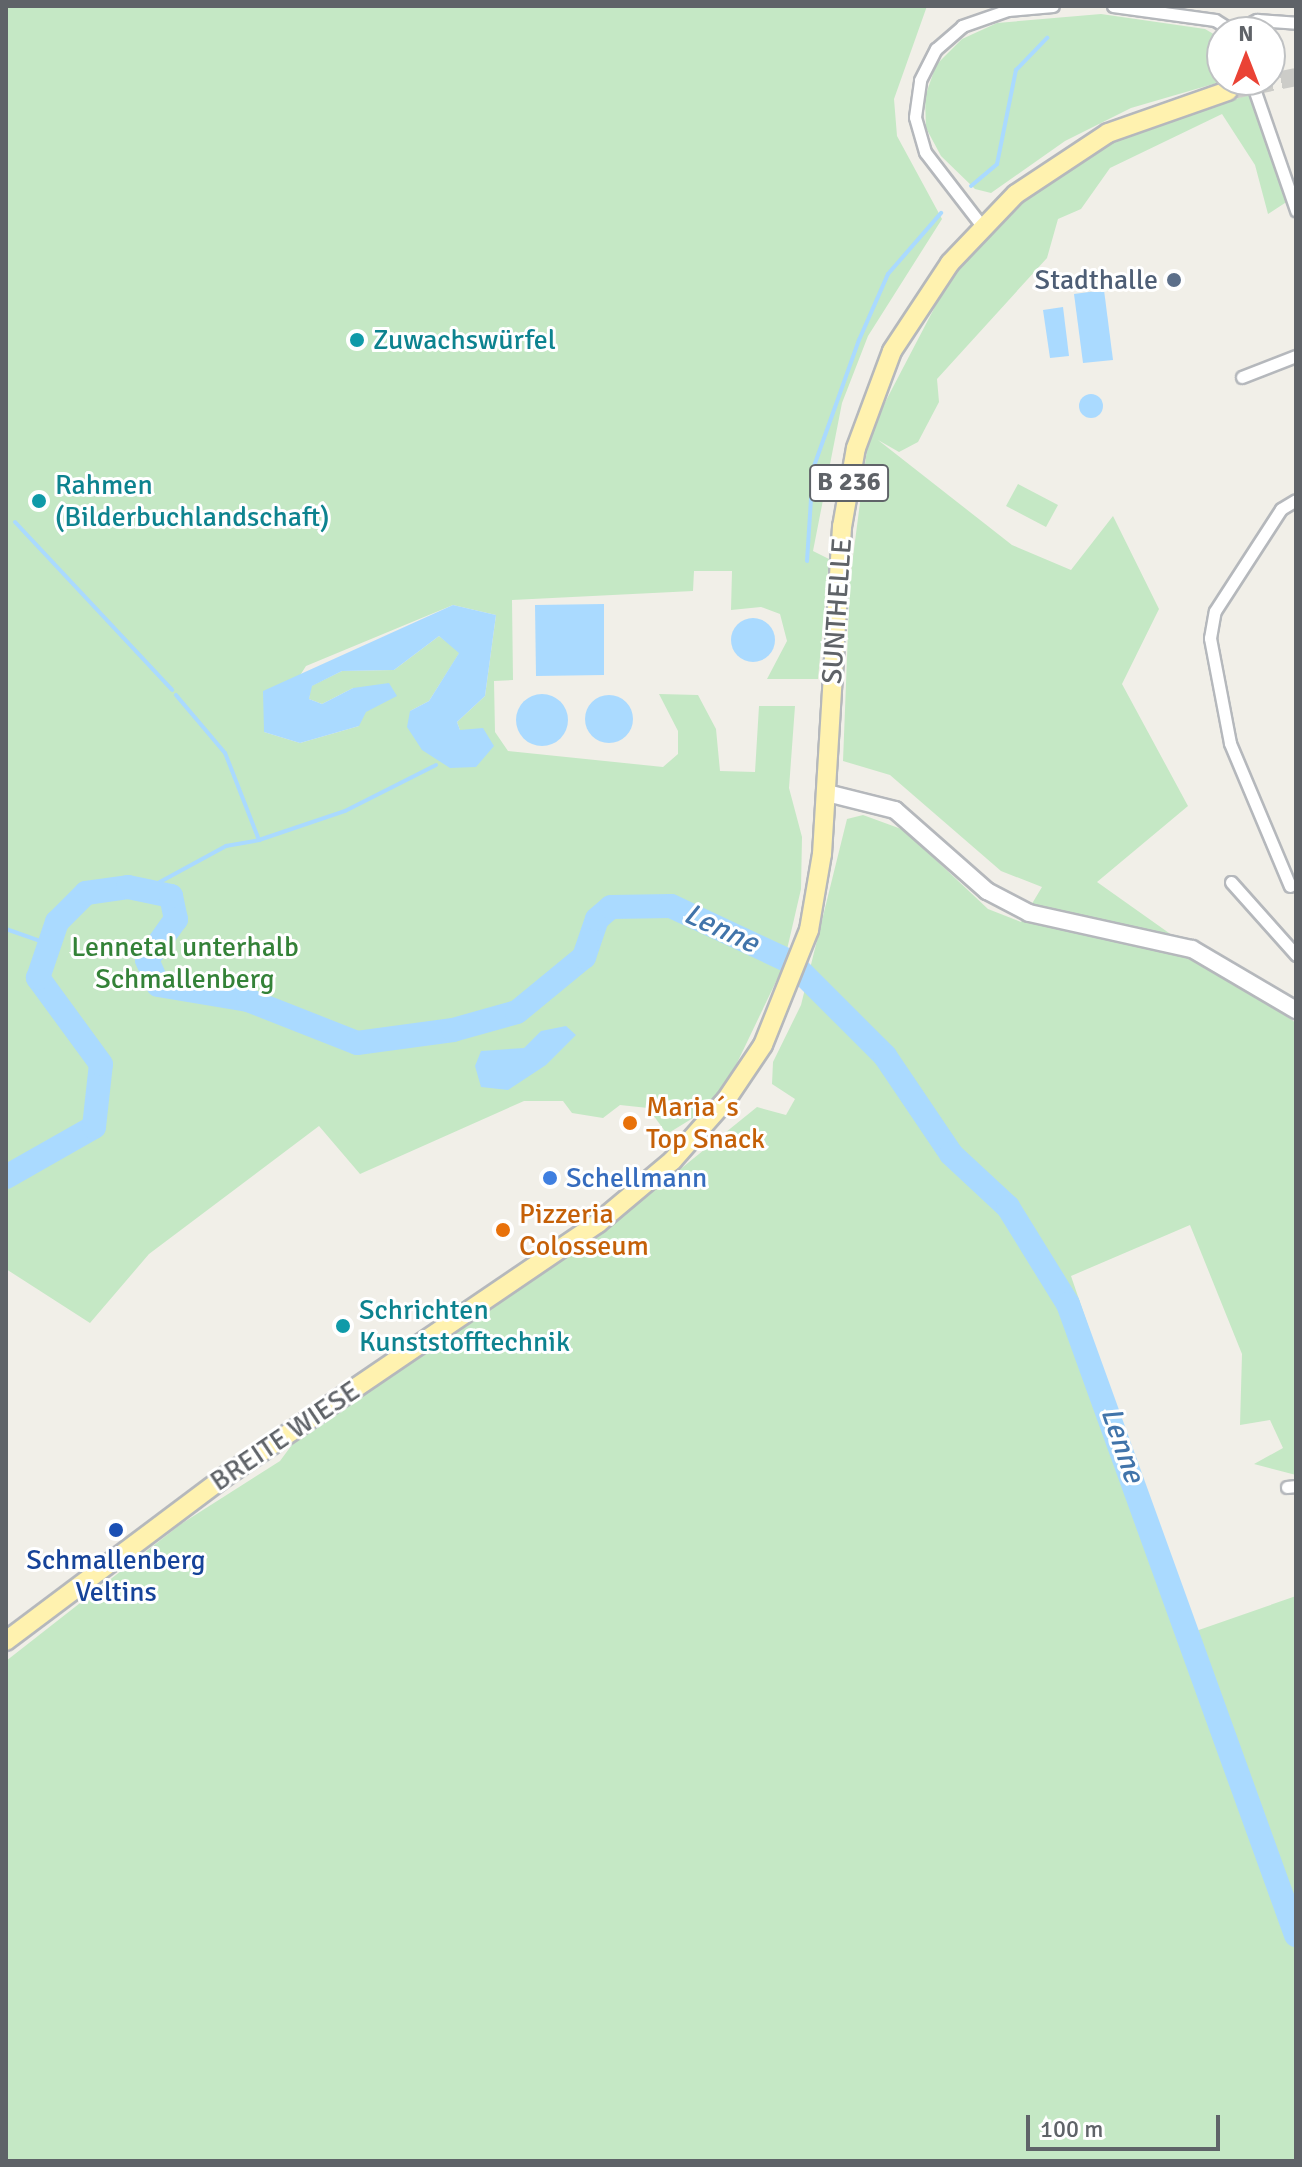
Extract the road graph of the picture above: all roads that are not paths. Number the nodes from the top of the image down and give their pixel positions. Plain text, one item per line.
1 (1053, 6) edge
2 (1113, 6) edge
3 (1206, 19) edge
4 (1214, 96) tunnel mouth
5 (1257, 96) edge
6 (1296, 210) edge
7 (982, 226) junction
8 (1296, 356) edge
9 (1242, 377) dead end
10 (1296, 500) edge
11 (827, 793) junction
12 (1231, 882) dead end
13 (1290, 886) dead end
14 (1296, 955) edge
15 (1296, 1010) edge
16 (6, 1641) edge

1 - 7 street
2 - 3 street
4 - 7 main road, B 236
5 - 6 street
7 - 11 main road, SUNTHELLE / B 236
8 - 9 street
10 - 13 street
11 - 15 street
11 - 16 main road, BREITE WIESE / B 236
12 - 14 street

